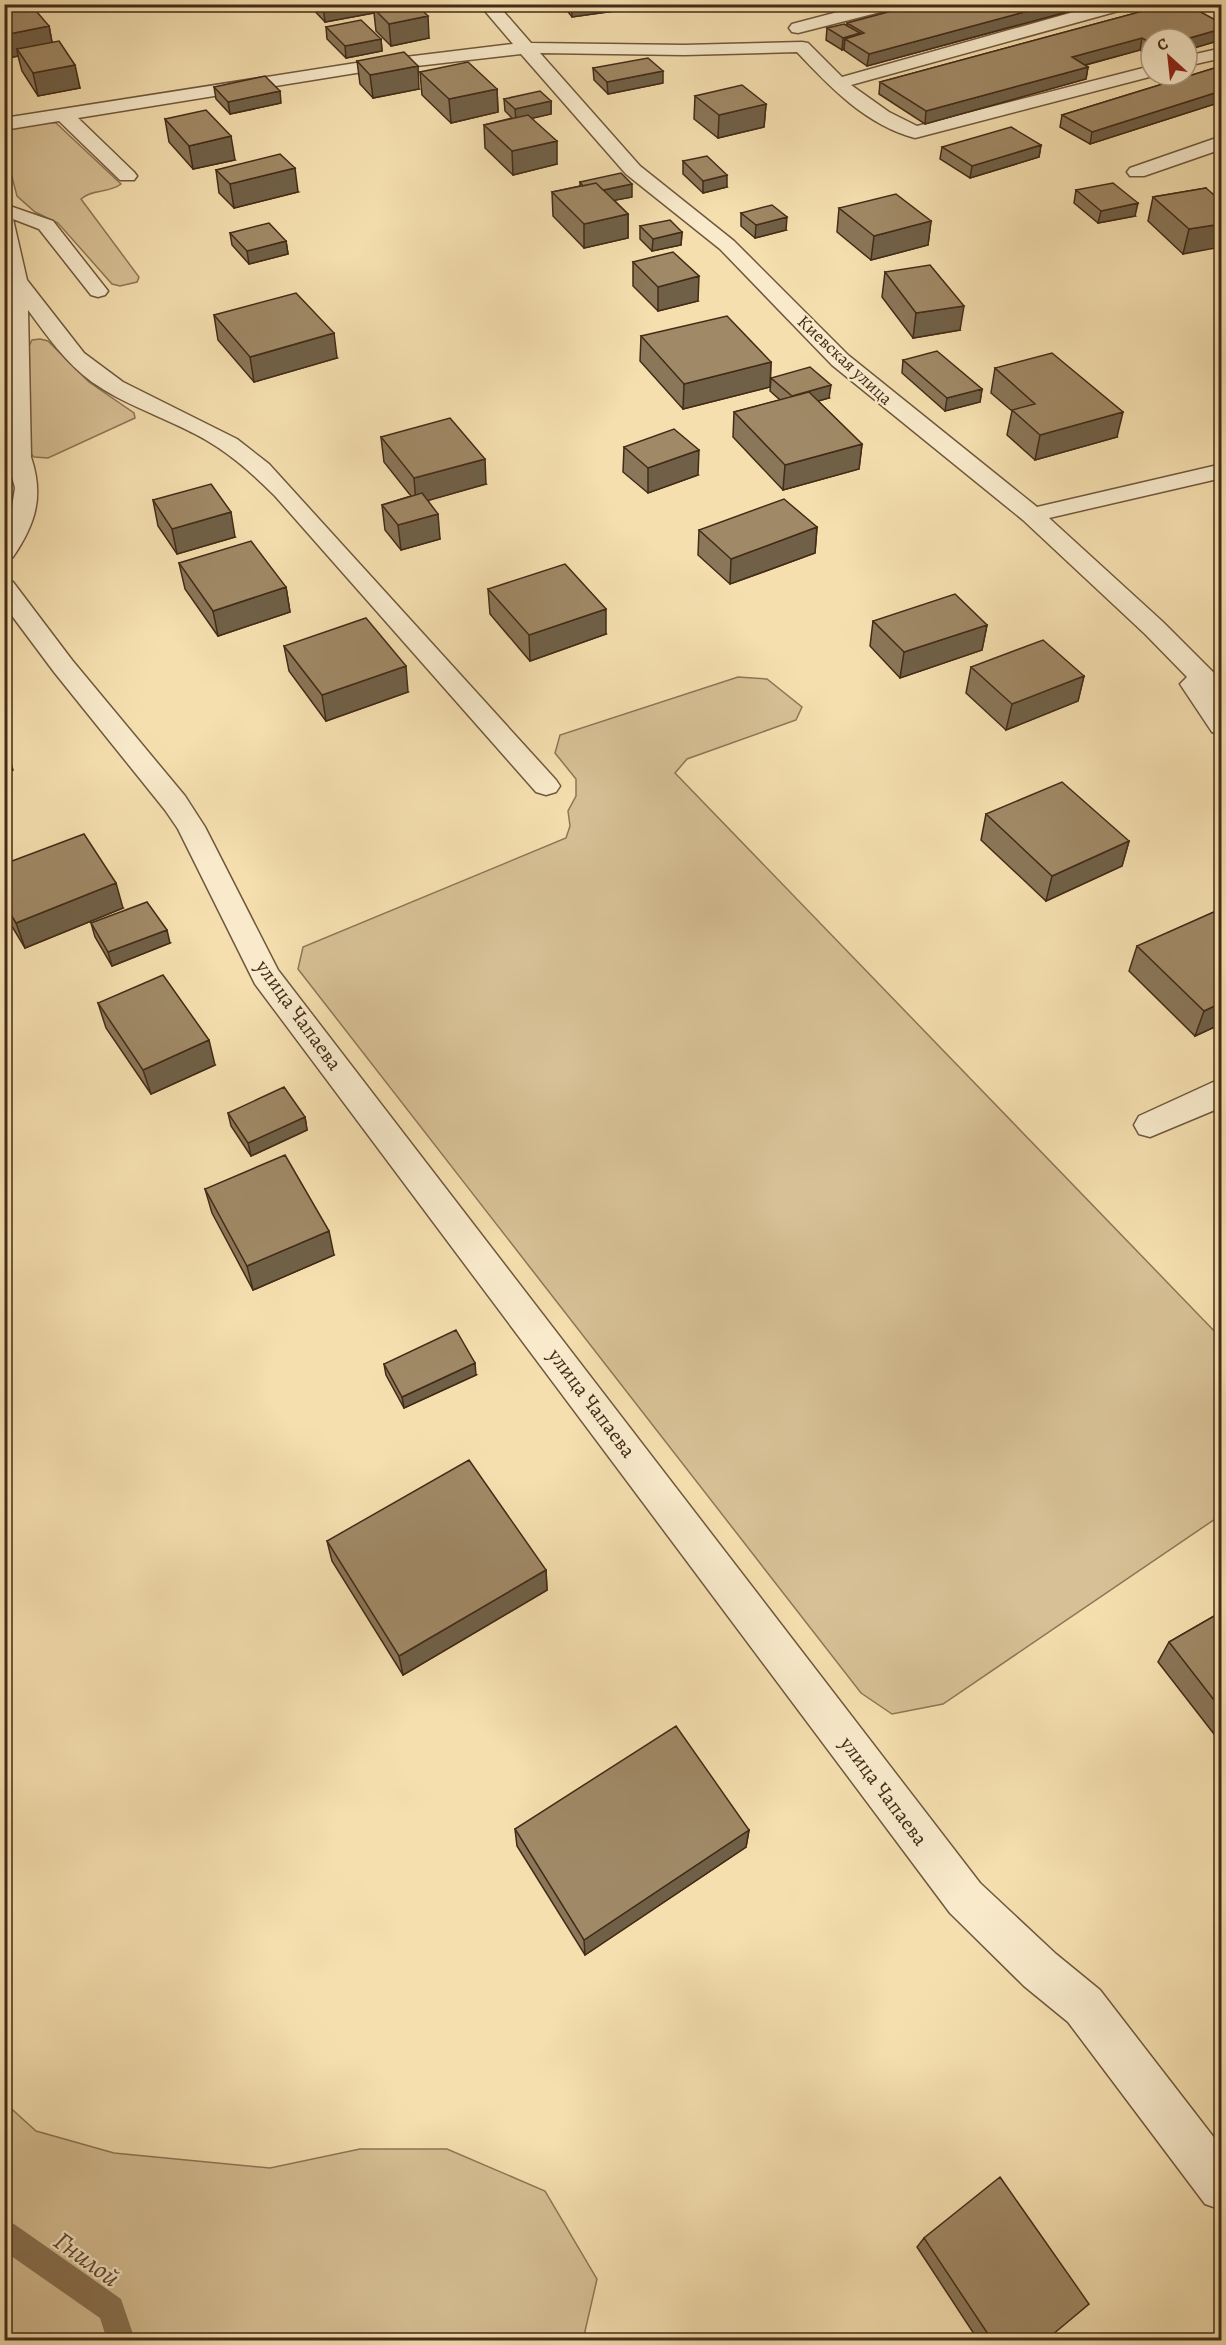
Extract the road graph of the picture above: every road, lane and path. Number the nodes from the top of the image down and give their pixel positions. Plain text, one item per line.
1 (487, 4) edge
2 (890, 4) edge
3 (1116, 6) dead end
4 (802, 47) junction
5 (526, 48) junction
6 (1221, 52) edge
7 (1199, 58) edge
8 (1139, 74) edge
9 (836, 84) junction
10 (63, 114) junction
11 (4, 124) edge
12 (1221, 142) edge
13 (1137, 172) dead end
14 (127, 176) dead end
15 (4, 210) edge
16 (4, 220) edge
17 (17, 280) junction
18 (98, 291) dead end
19 (1221, 471) edge
20 (1032, 515) junction
21 (4, 552) edge
22 (4, 587) edge
23 (1154, 628) junction
24 (1221, 697) edge
25 (1221, 726) edge
26 (546, 786) dead end
27 (1221, 1090) edge
28 (1150, 1125) dead end
29 (1221, 2187) edge

1 - 5 street, Киевская улица
2 - 4 street
3 - 9 street
4 - 5 street
4 - 9 street
5 - 10 street
5 - 20 street, Киевская улица
6 - 7 street
8 - 9 street
10 - 11 street
10 - 14 street
12 - 13 street
15 - 18 street
16 - 17 street
17 - 21 street
17 - 26 street
19 - 20 street
20 - 23 street, Киевская улица
22 - 29 street, улица Чапаева
23 - 24 street, Киевская улица
23 - 25 street
27 - 28 street

